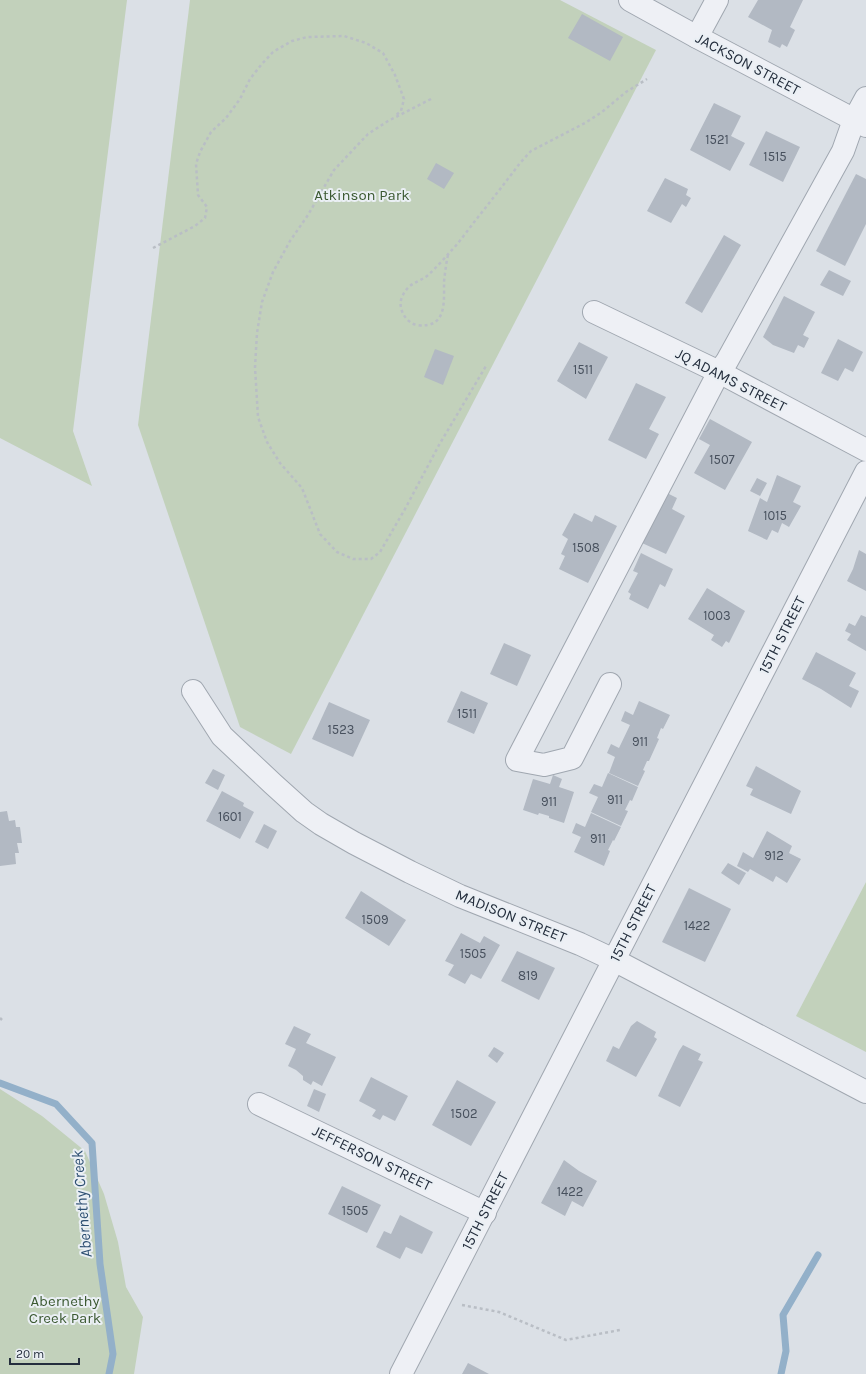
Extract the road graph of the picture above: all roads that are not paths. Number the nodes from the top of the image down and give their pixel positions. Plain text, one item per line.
1 (630, 0) edge
2 (717, 0) edge
3 (697, 37) junction
4 (866, 98) edge
5 (860, 123) edge
6 (594, 312) dead end
7 (719, 372) junction
8 (866, 450) edge
9 (866, 472) edge
10 (610, 684) dead end
11 (193, 691) dead end
12 (614, 960) junction
13 (866, 1092) edge
14 (259, 1104) dead end
15 (484, 1213) junction
16 (402, 1374) edge

1 - 3 street, JACKSON STREET
2 - 3 street
3 - 5 street, JACKSON STREET
4 - 5 street
5 - 7 street
6 - 7 street, JQ ADAMS STREET
7 - 8 street, JQ ADAMS STREET
7 - 10 street
9 - 12 street, 15TH STREET
11 - 12 street, MADISON STREET
12 - 13 street, MADISON STREET
12 - 15 street, 15TH STREET
14 - 15 street, JEFFERSON STREET
15 - 16 street, 15TH STREET

